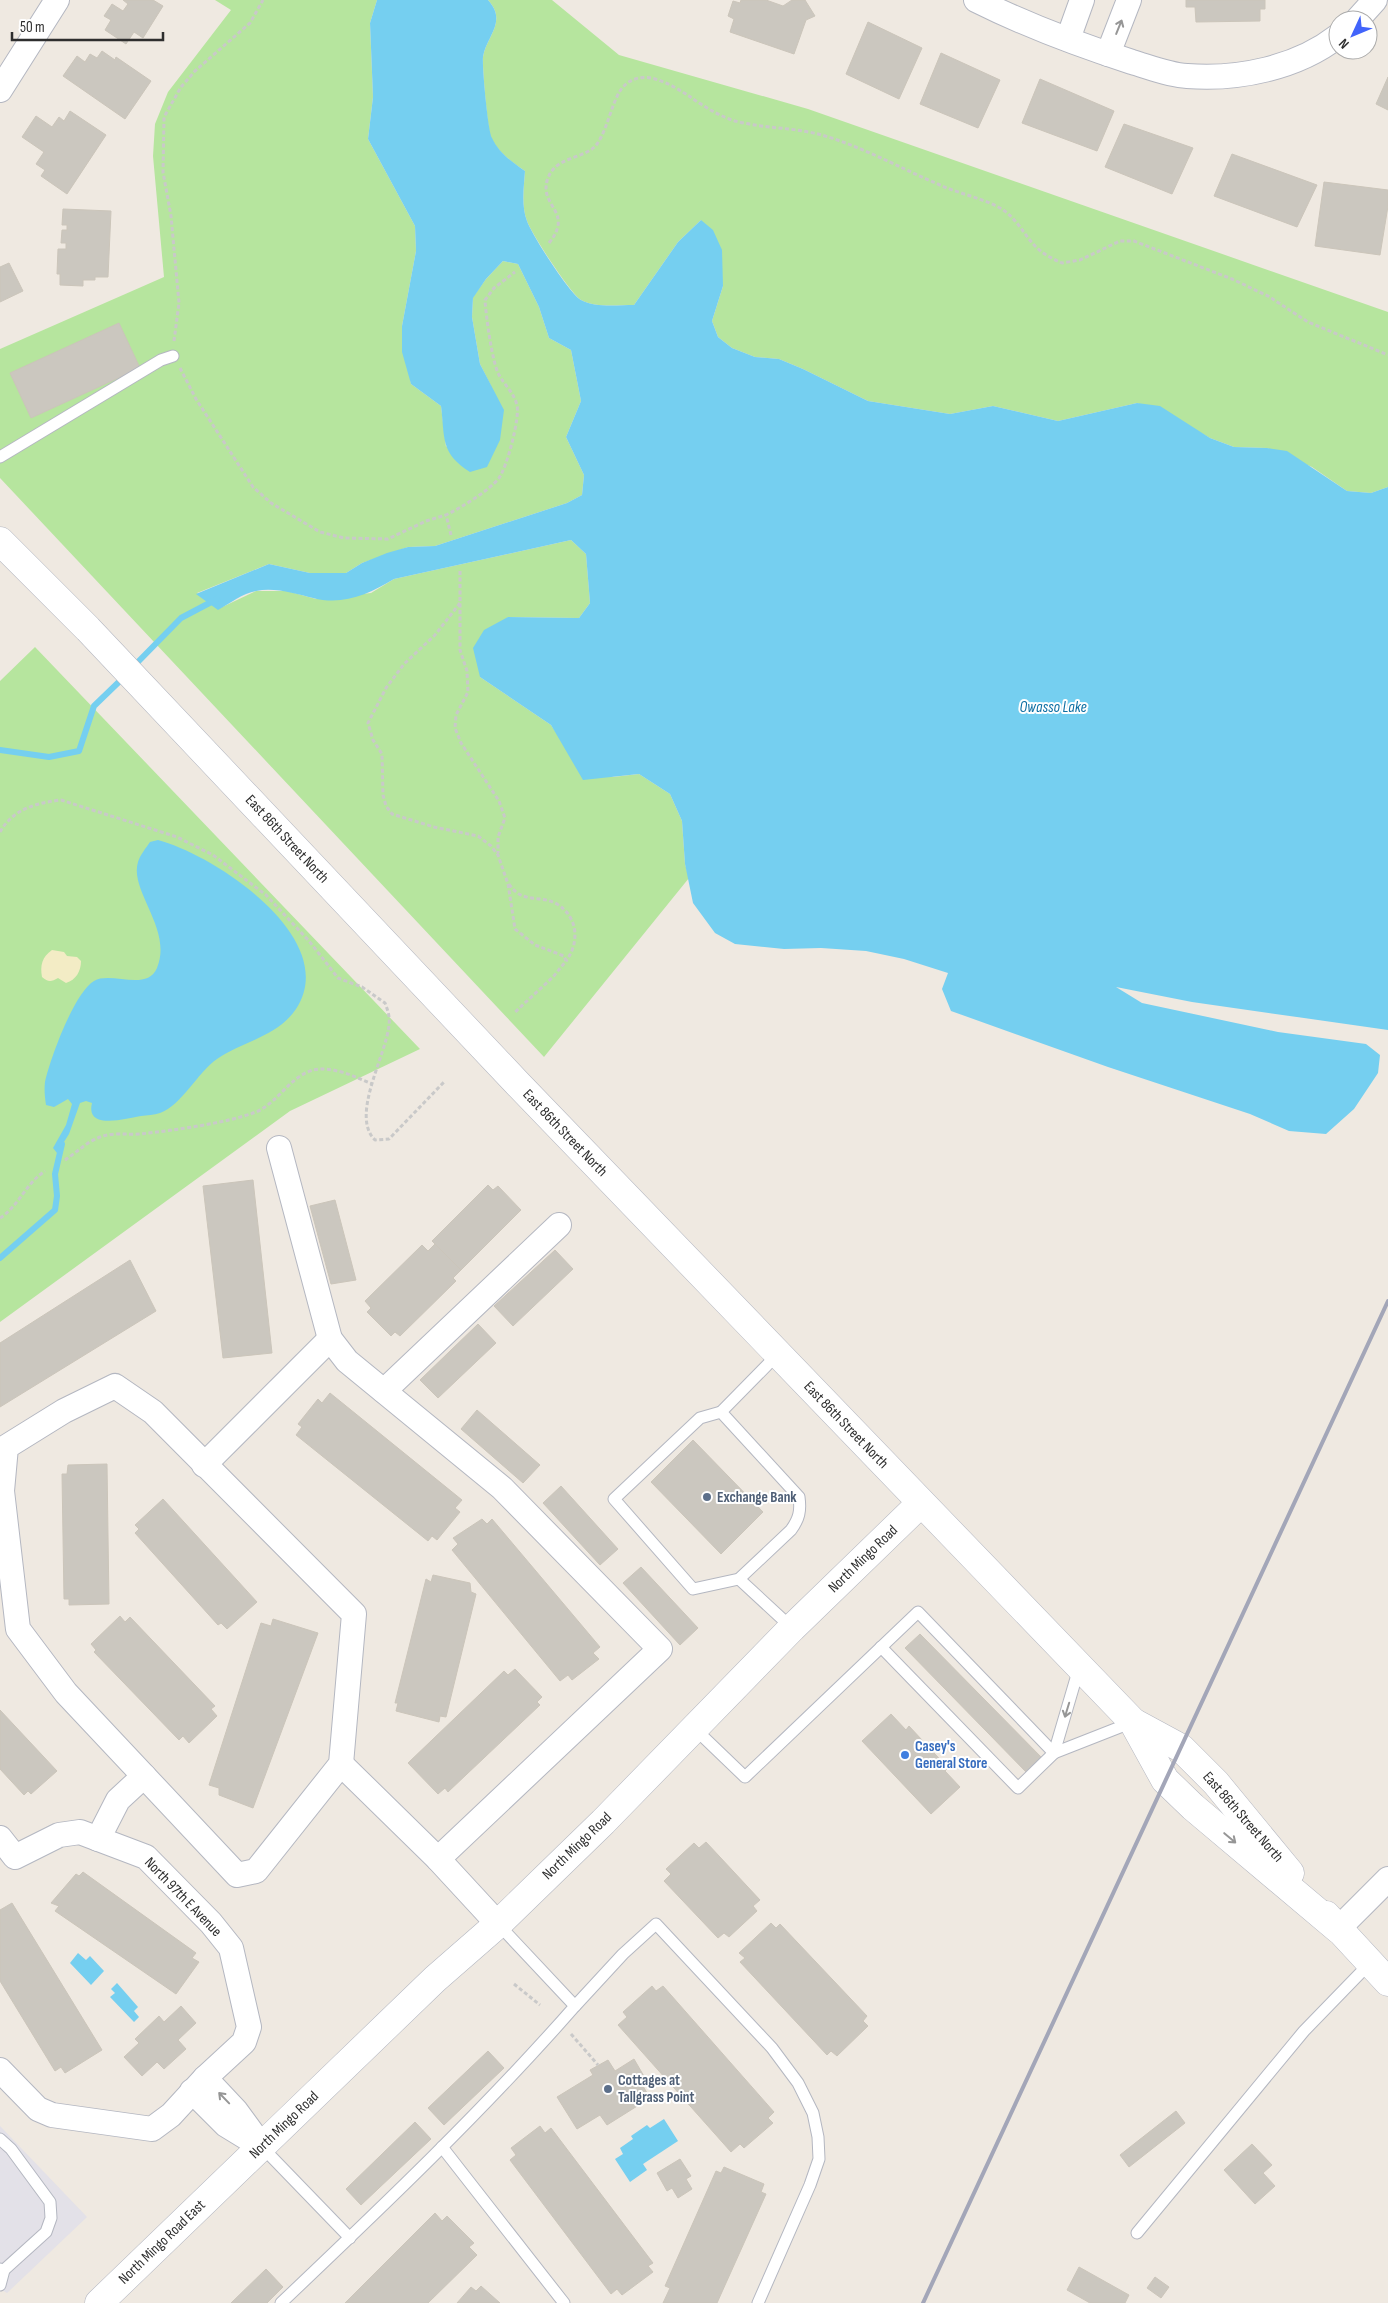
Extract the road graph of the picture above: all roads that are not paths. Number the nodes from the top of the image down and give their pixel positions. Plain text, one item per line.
1 (57, 0) edge
2 (976, 0) edge
3 (1082, 0) edge
4 (1129, 0) edge
5 (1375, 0) edge
6 (1366, 10) edge
7 (1068, 39) junction
8 (1328, 44) edge
9 (1108, 54) junction
10 (0, 90) edge
11 (173, 356) road end
12 (0, 457) edge
13 (0, 542) edge
14 (279, 1148) dead end
15 (560, 1225) dead end
16 (330, 1339) junction
17 (778, 1354) junction
18 (384, 1391) junction
19 (721, 1412) junction
20 (204, 1465) junction
21 (922, 1503) junction
22 (739, 1579) junction
23 (792, 1628) junction
24 (881, 1646) junction
25 (1080, 1667) junction
26 (1133, 1722) junction
27 (693, 1728) junction
28 (1054, 1753) junction
29 (340, 1764) junction
30 (144, 1776) junction
31 (0, 1838) edge
32 (98, 1840) junction
33 (438, 1859) junction
34 (1388, 1879) edge
35 (498, 1924) junction
36 (1338, 1929) junction
37 (1379, 1972) edge
38 (575, 2006) junction
39 (0, 2070) edge
40 (199, 2084) junction
41 (0, 2139) edge
42 (262, 2147) junction
43 (442, 2147) junction
44 (226, 2181) joint
45 (1137, 2233) dead end
46 (350, 2238) junction
47 (2, 2270) edge
48 (0, 2285) edge
49 (99, 2303) edge
50 (281, 2303) edge
51 (564, 2303) edge
52 (758, 2303) edge

1 - 10 street
2 - 7 street
3 - 7 street
9 -> 4 street
5 - 6 street
7 - 9 street
8 - 9 street
11 - 12 lane
13 - 17 street, East 86th Street North
14 - 16 street
15 - 18 street
16 - 18 street
16 - 20 street
17 - 19 lane
17 - 21 street, East 86th Street North
18 - 33 street
19 - 22 lane
19 - 22 lane
20 - 29 street
20 - 30 street
21 - 23 street, North Mingo Road
21 - 25 street, East 86th Street North
22 - 23 lane
23 - 27 street, North Mingo Road
24 - 27 lane
24 - 28 lane
24 - 28 lane
25 - 26 street, East 86th Street North
25 -> 28 lane
26 - 28 lane
26 - 36 street, East 86th Street North
27 - 35 street, North Mingo Road
29 - 30 street
29 - 33 street
30 - 32 street
31 - 32 street, North 97th E Avenue
32 - 40 street, North 97th E Avenue
33 - 35 street
34 - 36 street
35 - 38 lane
35 - 42 street, North Mingo Road
36 - 37 street, East 86th Street North
37 - 45 lane
38 - 43 lane
38 - 52 lane
39 - 40 street, North 97th E Avenue
40 - 42 street
41 - 47 lane
42 - 44 street, North Mingo Road
42 - 46 lane
43 - 46 lane
43 - 51 lane
44 - 49 street, North Mingo Road East
46 - 50 lane
47 - 48 lane

